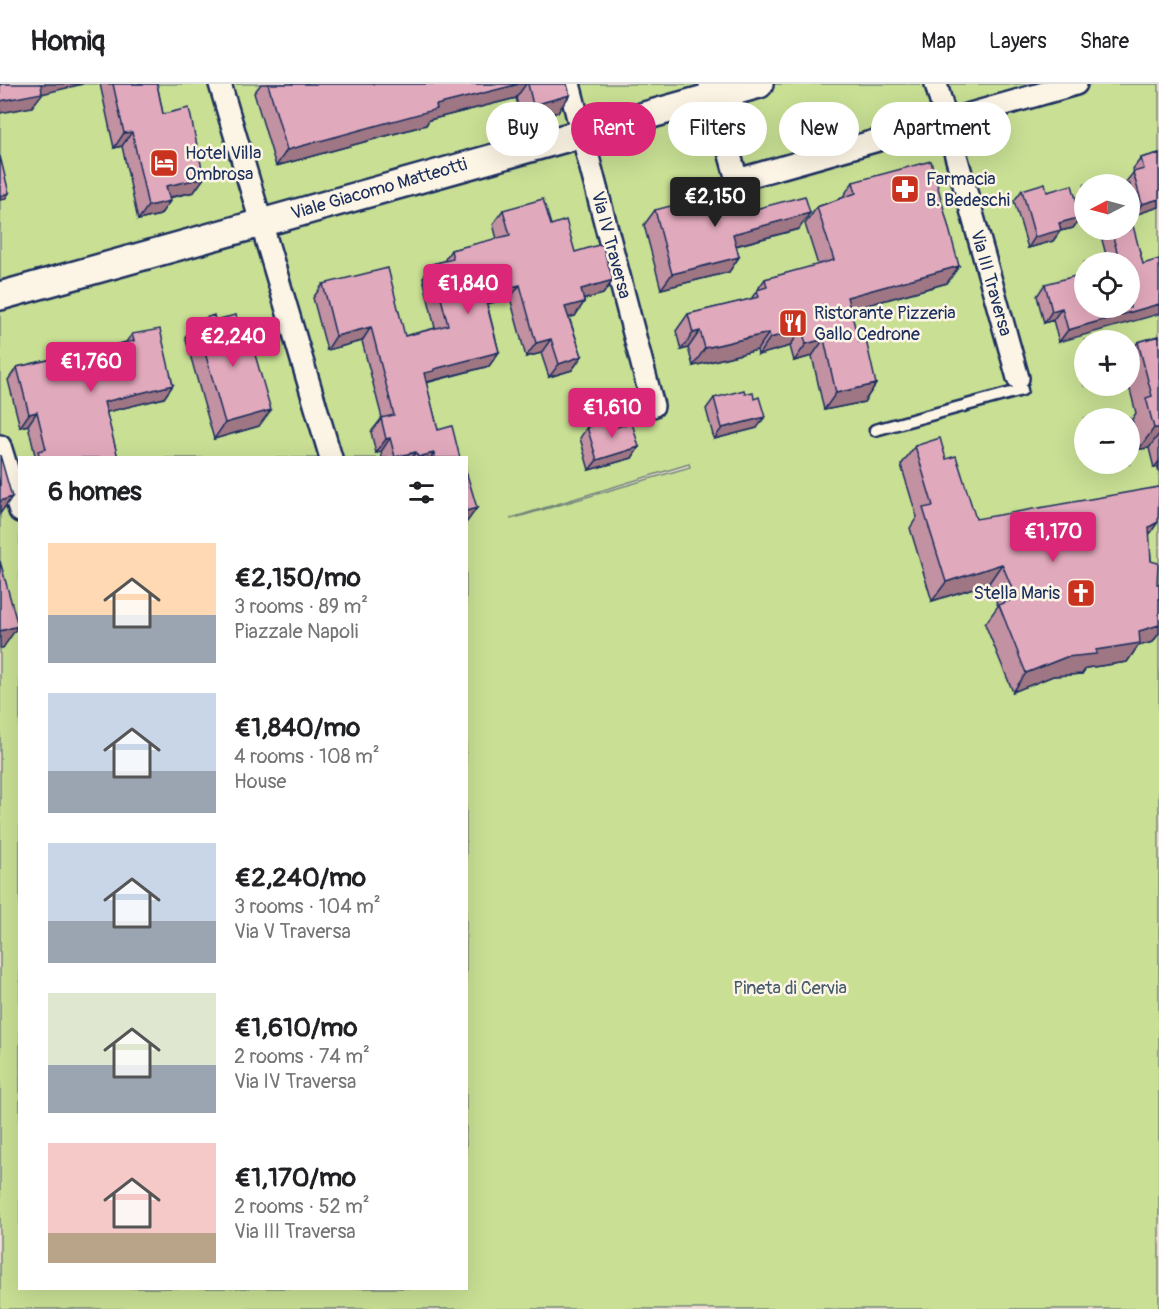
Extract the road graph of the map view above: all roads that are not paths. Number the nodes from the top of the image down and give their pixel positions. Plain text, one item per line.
1 (220, 84) edge
2 (569, 84) edge
3 (759, 84) edge
4 (936, 84) edge
5 (1076, 84) edge
6 (712, 91) edge
7 (574, 102) edge
8 (941, 102) edge
9 (1011, 102) edge
10 (656, 109) edge
11 (571, 135) edge
12 (871, 142) edge
13 (588, 156) edge
14 (956, 156) edge
15 (261, 222) junction
16 (0, 296) edge
17 (1018, 378) joint
18 (653, 406) dead end
19 (875, 430) dead end
20 (0, 446) edge
21 (329, 456) edge
22 (18, 504) edge

1 - 15 street
2 - 7 street, Via IV Traversa
3 - 6 street, Viale Giacomo Matteotti
4 - 8 street, Via III Traversa
5 - 9 street
6 - 10 street, Viale Giacomo Matteotti
6 - 12 street
11 - 15 street, Viale Giacomo Matteotti
13 - 18 street, Via IV Traversa
14 - 17 street, Via III Traversa
15 - 16 street, Viale Giacomo Matteotti
15 - 21 street
17 - 19 lane
20 - 22 street

